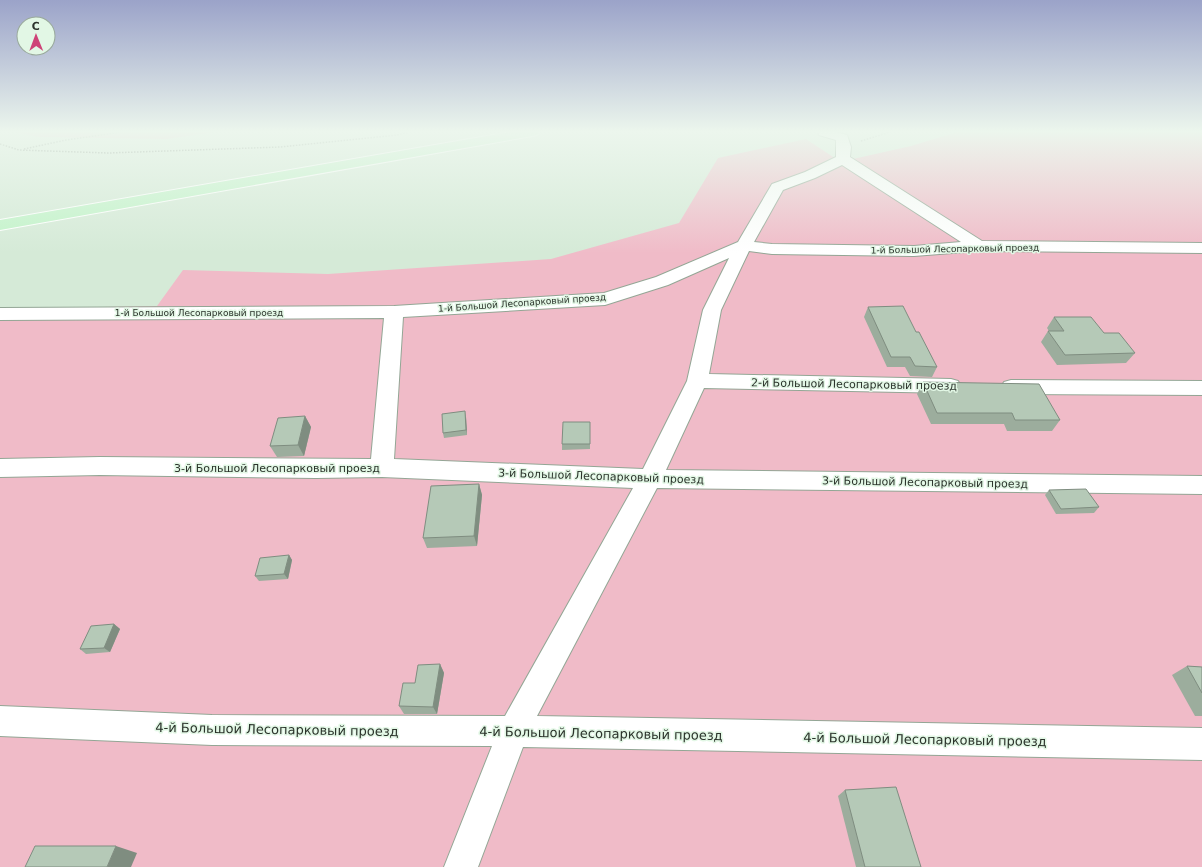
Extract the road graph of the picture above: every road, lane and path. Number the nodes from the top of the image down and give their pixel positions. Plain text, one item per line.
1 (301, 172) edge
2 (814, 172) edge
3 (871, 172) edge
4 (0, 225) edge
5 (744, 245) junction
6 (978, 246) junction
7 (1202, 248) edge
8 (394, 312) junction
9 (0, 314) edge
10 (697, 380) junction
11 (1202, 388) edge
12 (0, 468) edge
13 (382, 468) junction
14 (650, 479) junction
15 (1202, 485) edge
16 (0, 720) edge
17 (513, 731) junction
18 (1202, 744) edge
19 (461, 867) edge

1 - 4 main road
2 - 5 lane
3 - 6 lane
5 - 6 lane, 1-й Большой Лесопарковый проезд
5 - 8 lane, 1-й Большой Лесопарковый проезд
5 - 10 lane
6 - 7 lane, 1-й Большой Лесопарковый проезд
8 - 9 lane, 1-й Большой Лесопарковый проезд
8 - 13 lane
10 - 11 lane, 2-й Большой Лесопарковый проезд
10 - 14 lane
12 - 13 lane, 3-й Большой Лесопарковый проезд
13 - 14 lane, 3-й Большой Лесопарковый проезд
14 - 15 lane, 3-й Большой Лесопарковый проезд
14 - 17 lane
16 - 17 lane, 4-й Большой Лесопарковый проезд
17 - 18 lane, 4-й Большой Лесопарковый проезд
17 - 19 lane

